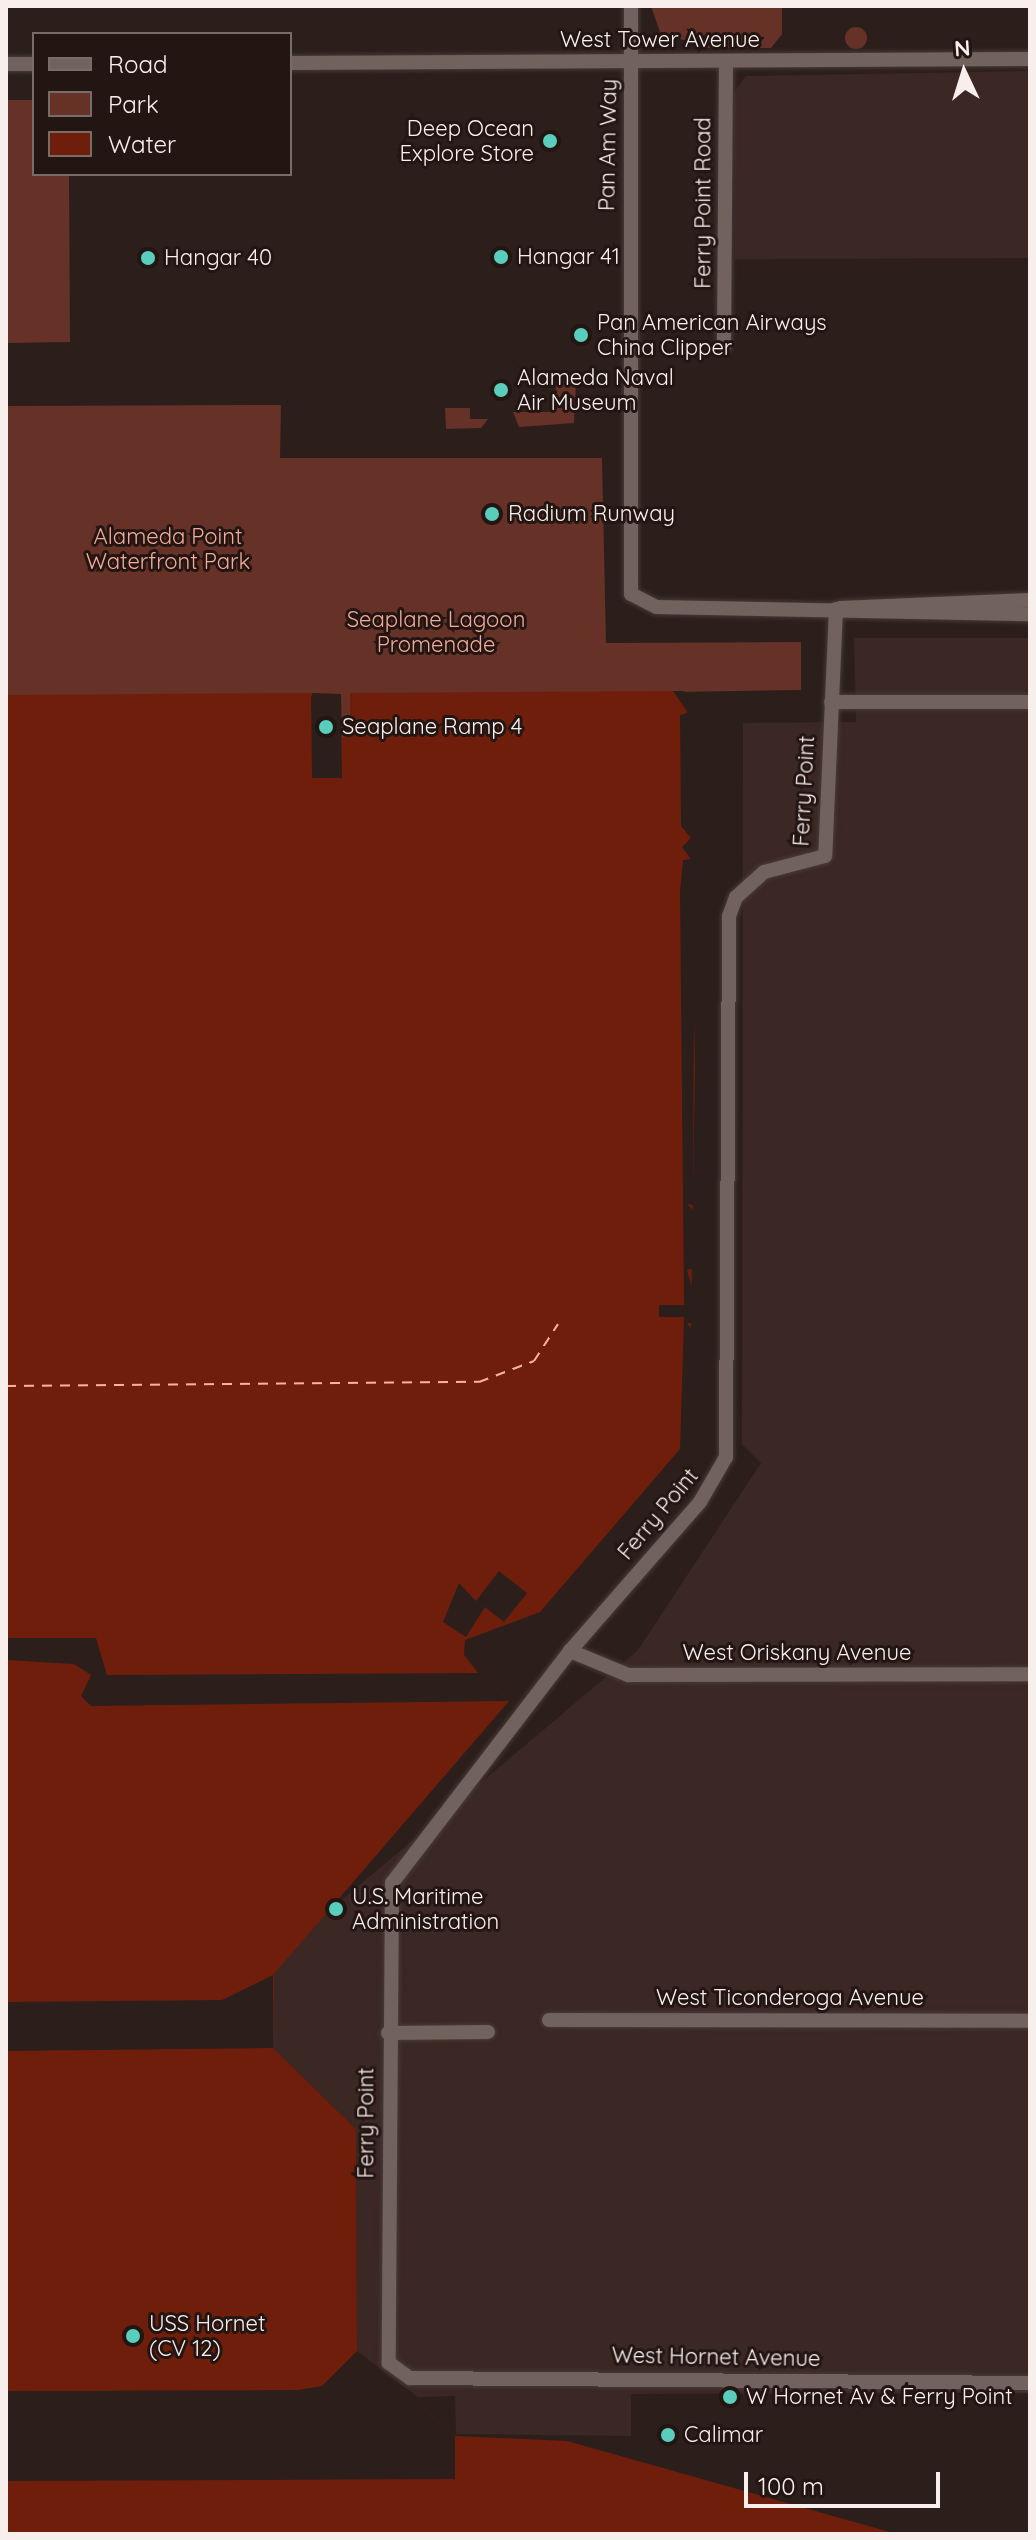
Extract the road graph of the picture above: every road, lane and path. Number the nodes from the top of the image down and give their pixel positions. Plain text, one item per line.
1 (631, 6) edge
2 (1030, 59) edge
3 (631, 61) junction
4 (726, 62) junction
5 (292, 63) edge
6 (6, 64) edge
7 (32, 64) edge
8 (724, 346) dead end
9 (1030, 600) edge
10 (836, 609) junction
11 (1030, 614) edge
12 (831, 702) junction
13 (1030, 702) edge
14 (570, 1651) junction
15 (1030, 1674) edge
16 (549, 2020) dead end
17 (1030, 2021) edge
18 (488, 2032) dead end
19 (388, 2033) junction
20 (401, 2375) joint
21 (1030, 2383) edge

1 - 3 street, Pan Am Way
2 - 4 street, West Tower Avenue
3 - 4 street, West Tower Avenue
3 - 5 street, West Tower Avenue
3 - 10 street, Pan Am Way
4 - 8 street, Ferry Point Road
6 - 7 street
9 - 10 street
10 - 11 street
10 - 12 street, Ferry Point
12 - 13 street
12 - 14 street, Ferry Point
14 - 15 street, West Oriskany Avenue
14 - 19 street, Ferry Point
16 - 17 street, West Ticonderoga Avenue
18 - 19 street
19 - 20 street, Ferry Point
20 - 21 street, West Hornet Avenue

